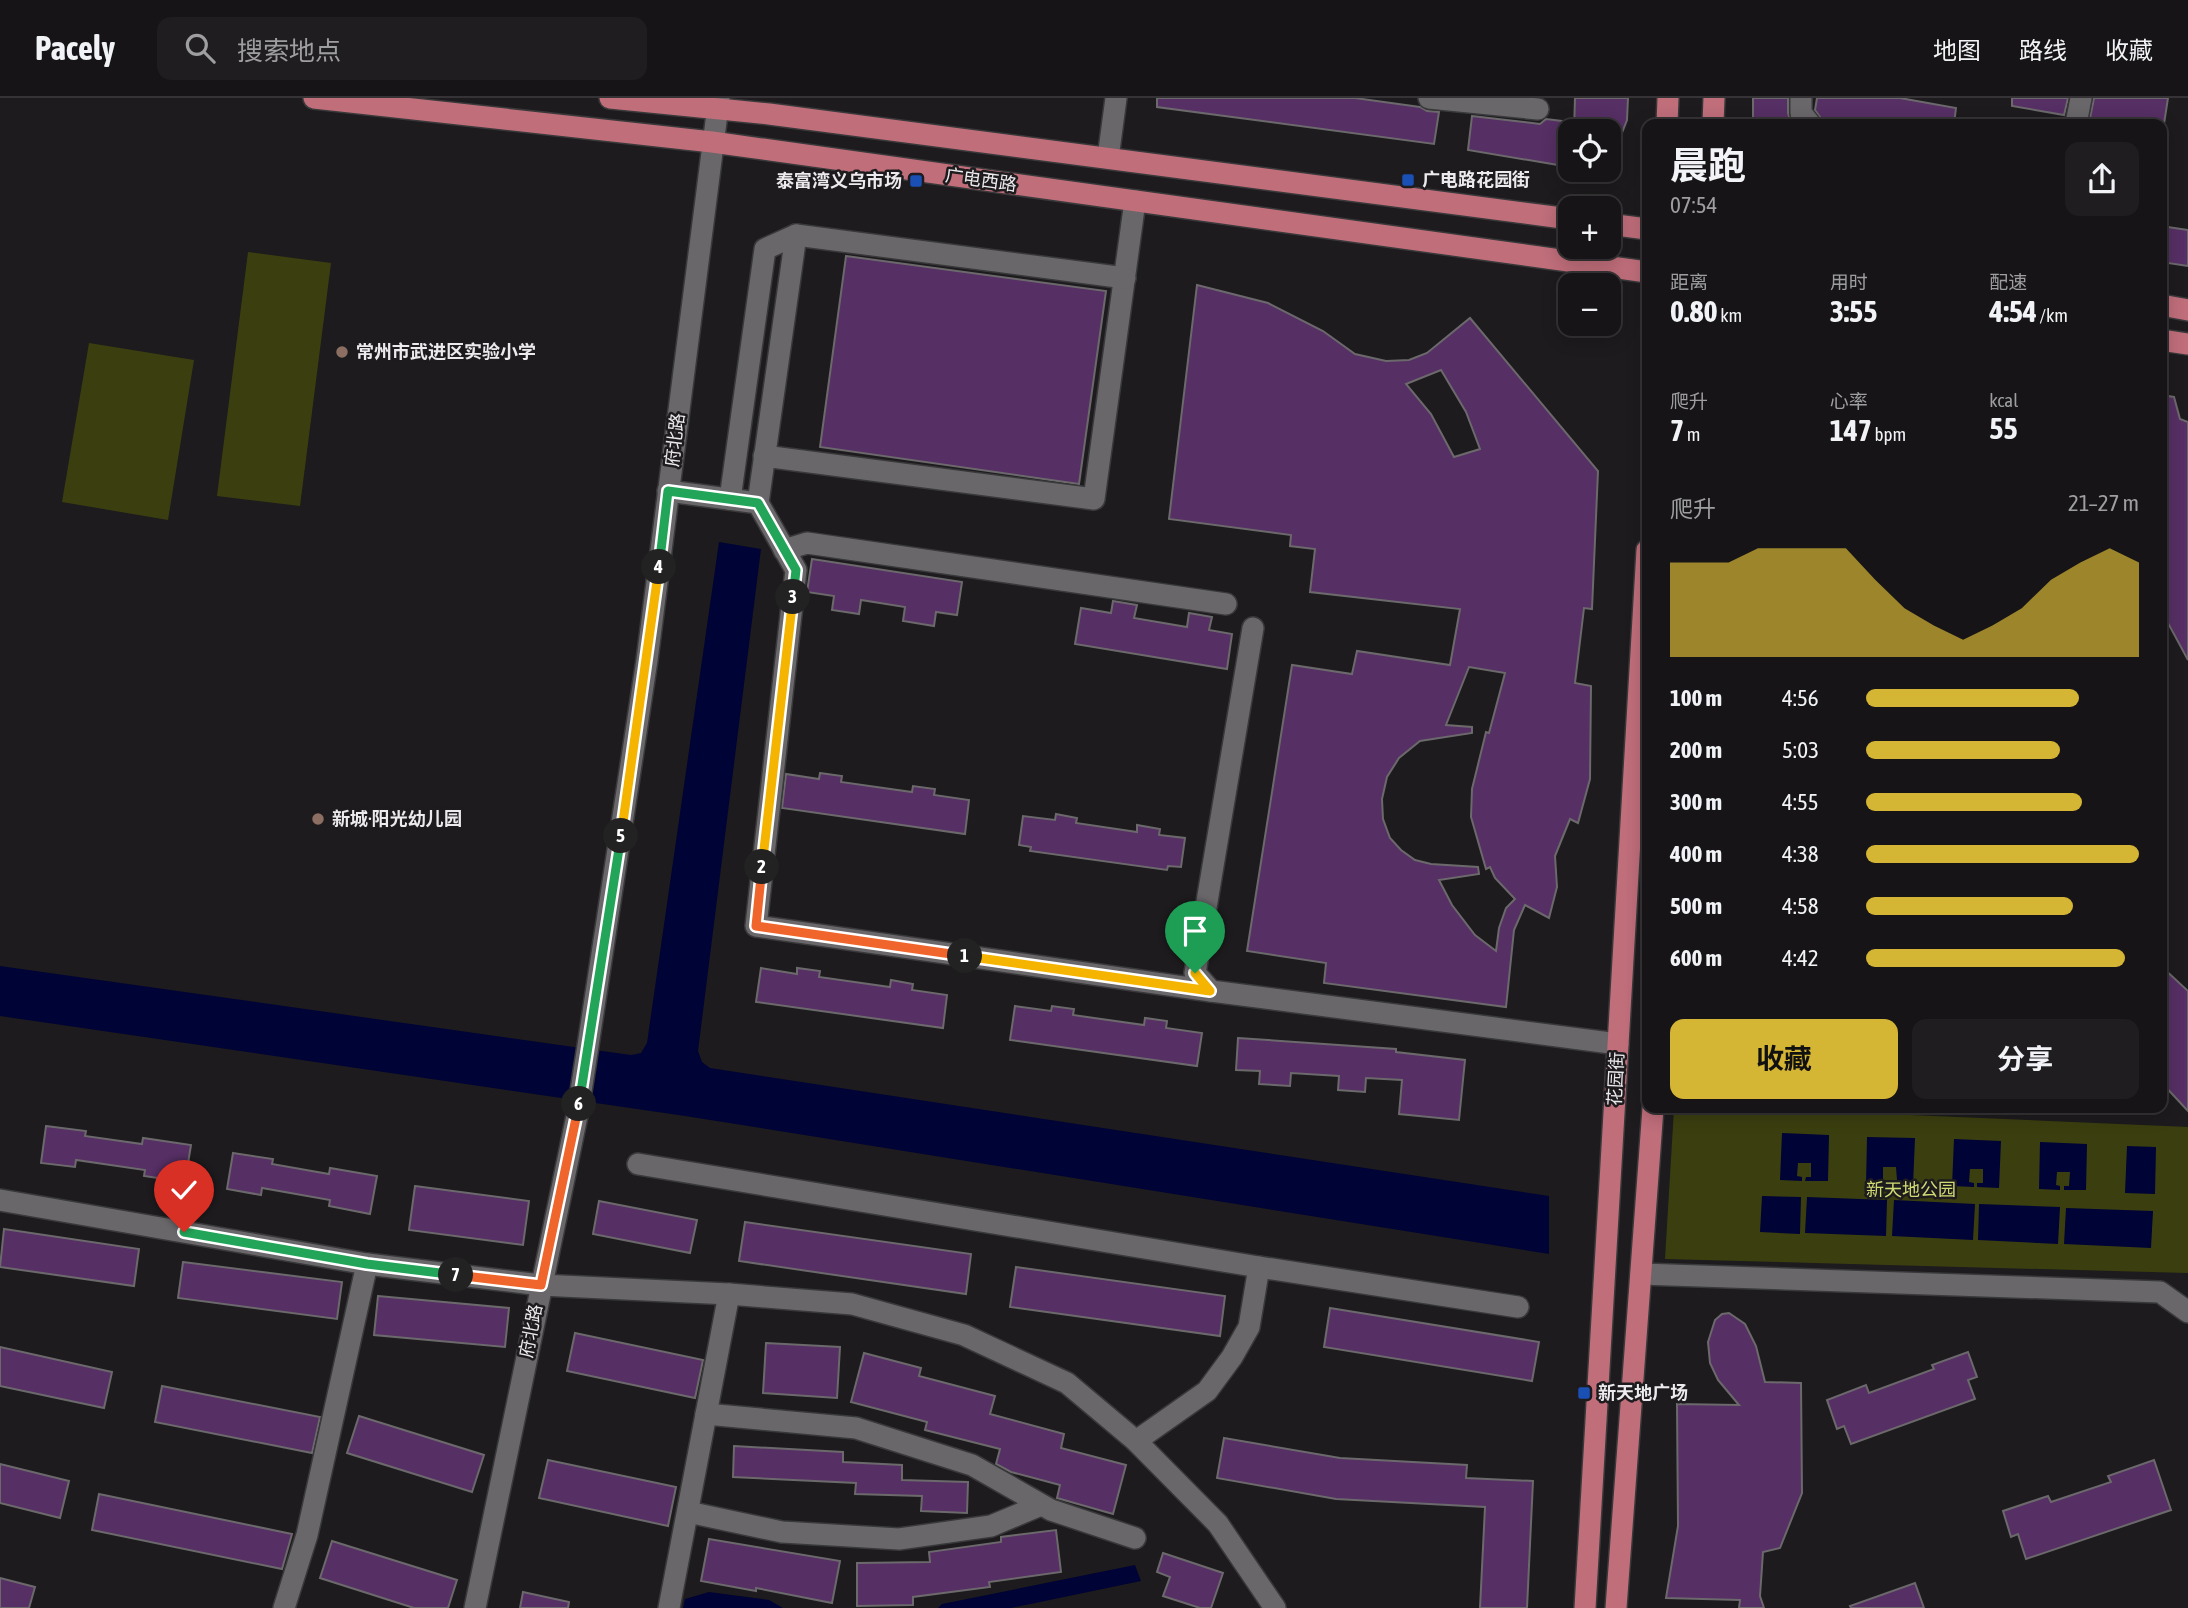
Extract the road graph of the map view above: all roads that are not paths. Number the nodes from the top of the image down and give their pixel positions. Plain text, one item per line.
1 (314, 98) edge
2 (610, 98) edge
3 (1116, 98) edge
4 (1429, 98) edge
5 (1668, 98) edge
6 (1714, 98) edge
7 (1801, 98) edge
8 (2081, 98) edge
9 (1458, 100) edge
10 (718, 104) edge
11 (1538, 109) dead end
12 (1667, 119) edge
13 (1713, 119) edge
14 (1806, 119) edge
15 (2077, 119) edge
16 (712, 142) junction
17 (1108, 158) junction
18 (1135, 201) junction
19 (1558, 217) edge
20 (1621, 226) edge
21 (1642, 228) edge
22 (796, 235) junction
23 (1642, 271) edge
24 (1125, 278) junction
25 (2167, 306) edge
26 (2188, 310) edge
27 (2167, 342) edge
28 (2188, 344) edge
29 (764, 456) junction
30 (668, 491) junction
31 (730, 499) junction
32 (758, 503) junction
33 (785, 550) junction
34 (1226, 604) dead end
35 (1253, 628) dead end
36 (1642, 635) edge
37 (1210, 991) junction
38 (1618, 1044) junction
39 (1654, 1113) edge
40 (638, 1164) dead end
41 (0, 1200) edge
42 (367, 1264) junction
43 (1259, 1267) junction
44 (1641, 1274) junction
45 (541, 1285) junction
46 (729, 1294) junction
47 (1518, 1307) dead end
48 (2188, 1312) edge
49 (706, 1414) junction
50 (1136, 1441) junction
51 (1041, 1505) junction
52 (688, 1512) junction
53 (1135, 1538) dead end
54 (284, 1608) edge
55 (475, 1608) edge
56 (669, 1608) edge
57 (1275, 1608) edge
58 (1585, 1608) edge
59 (1616, 1608) edge

1 - 16 main road, 广电西路
2 - 10 main road
3 - 17 street
4 - 9 street
5 - 12 main road
6 - 13 main road
7 - 14 street
8 - 15 street
9 - 11 street
10 - 16 street, 府北路
10 - 17 main road
16 - 18 main road, 广电西路
16 - 30 street, 府北路
17 - 19 main road
18 - 23 main road, 广电西路
18 - 24 street
20 - 21 main road
22 - 24 street
22 - 29 street
22 - 31 street
24 - 29 street
25 - 26 main road
27 - 28 main road
29 - 32 street
30 - 31 street
30 - 45 street, 府北路
31 - 32 street
32 - 33 street
33 - 34 street
33 - 37 street
35 - 37 street
36 - 38 main road, 花园街
37 - 38 street
38 - 58 main road, 花园街
39 - 44 main road
40 - 43 street
41 - 42 street
42 - 45 street
42 - 54 street
43 - 47 street
43 - 50 street
44 - 48 street
44 - 59 main road
45 - 46 street
45 - 55 street, 府北路
46 - 49 street
46 - 50 street
49 - 51 street
49 - 52 street
50 - 57 street
51 - 52 street
51 - 53 street
52 - 56 street

